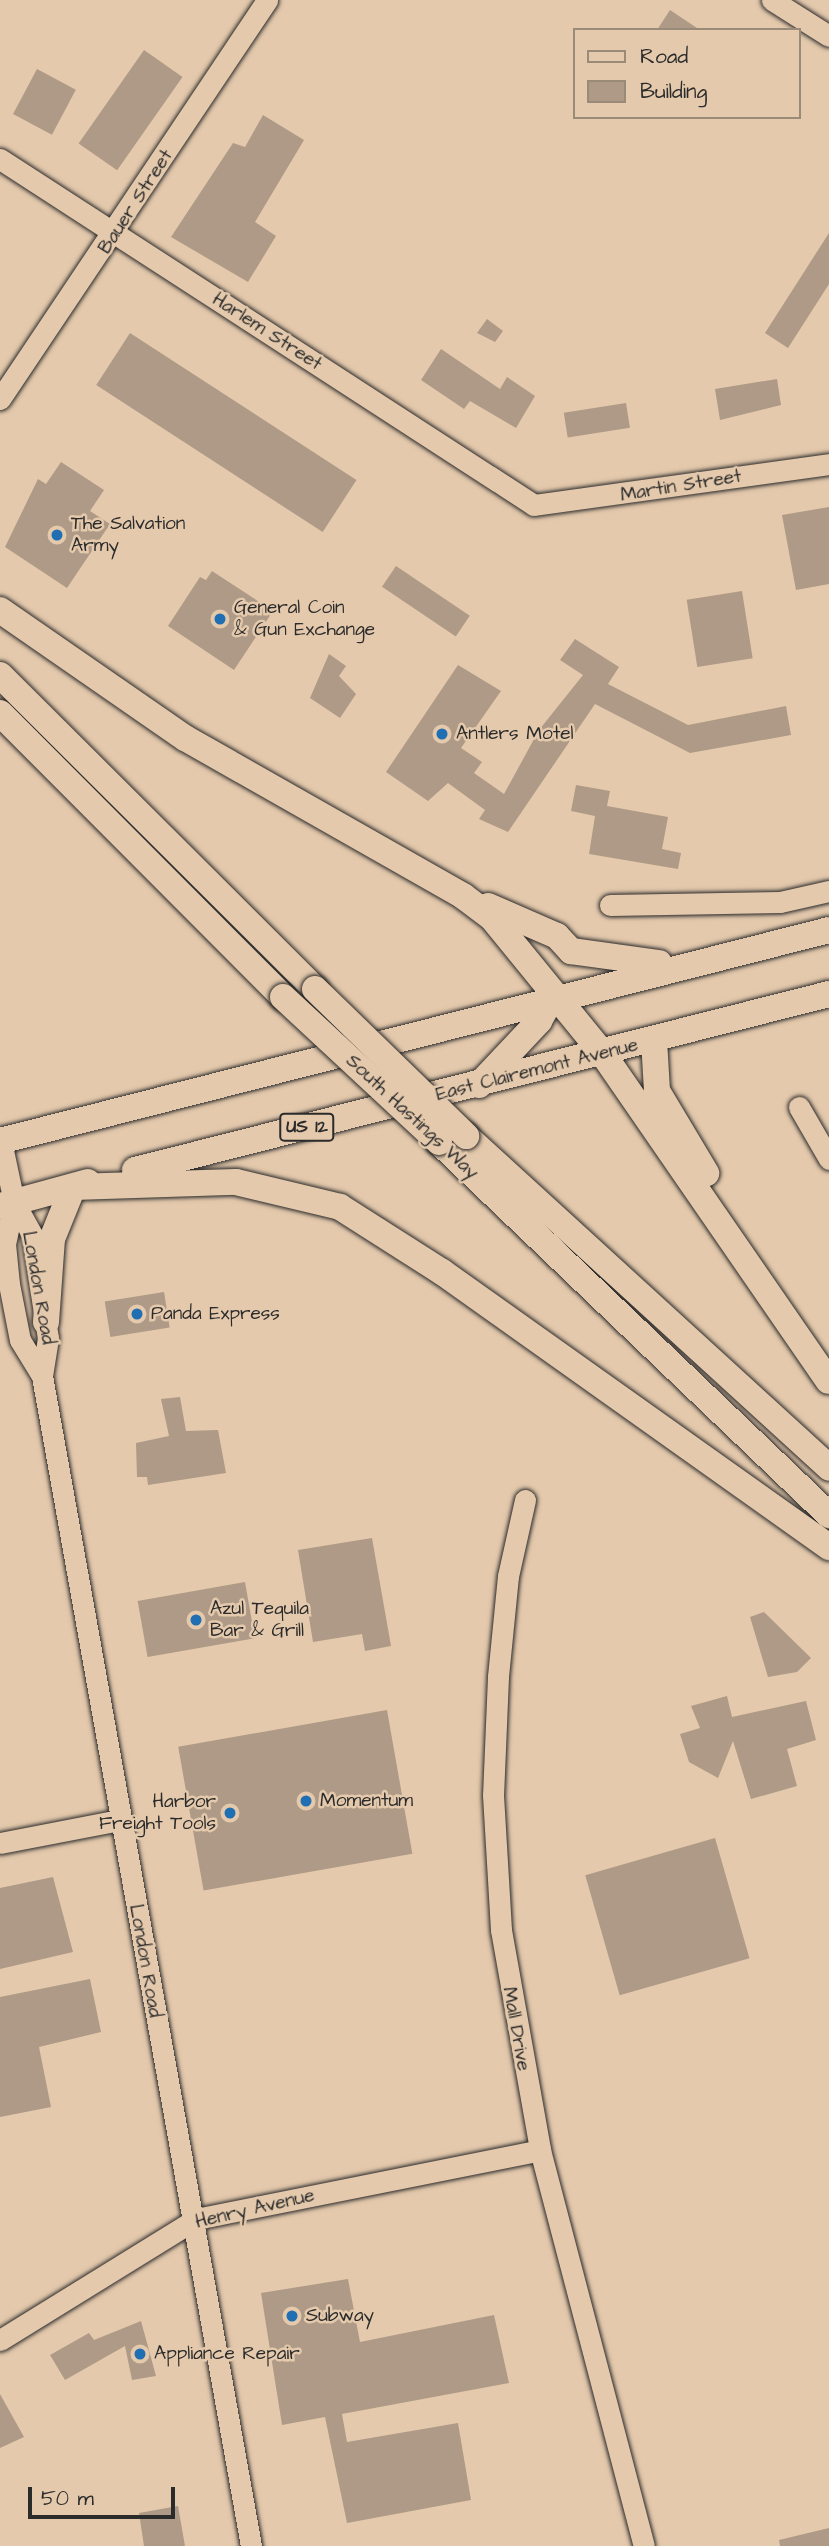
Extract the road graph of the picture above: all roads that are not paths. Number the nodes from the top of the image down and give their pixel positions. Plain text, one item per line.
1 (267, 0) edge
2 (772, 0) edge
3 (829, 36) edge
4 (0, 159) edge
5 (116, 234) junction
6 (0, 399) edge
7 (829, 464) edge
8 (534, 505) joint
9 (0, 610) edge
10 (0, 675) edge
11 (0, 713) edge
12 (829, 891) edge
13 (463, 896) junction
14 (610, 905) dead end
15 (829, 930) edge
16 (689, 963) junction
17 (829, 994) edge
18 (552, 998) junction
19 (654, 1040) junction
20 (603, 1054) junction
21 (478, 1085) junction
22 (799, 1107) dead end
23 (0, 1140) edge
24 (829, 1159) edge
25 (73, 1187) junction
26 (7, 1204) edge
27 (756, 1271) junction
28 (5, 1285) edge
29 (46, 1322) junction
30 (42, 1376) junction
31 (829, 1381) edge
32 (829, 1468) edge
33 (525, 1500) dead end
34 (829, 1515) edge
35 (829, 1547) edge
36 (119, 1820) junction
37 (0, 1843) edge
38 (540, 2150) junction
39 (190, 2222) junction
40 (0, 2340) edge
41 (251, 2546) edge
42 (643, 2546) edge

1 - 5 street, Bauer Street
2 - 3 street
4 - 5 street, Harlem Street
5 - 6 street, Bauer Street
5 - 8 street, Harlem Street
7 - 8 street, Martin Street
9 - 13 main road
10 - 32 main road, South Hastings Way, bridge
11 - 34 main road, South Hastings Way, bridge
12 - 14 street
13 - 16 main road
13 - 18 main road
15 - 16 main road
16 - 18 main road
17 - 19 main road, East Clairemont Avenue / US 12
18 - 20 main road
18 - 21 main road
18 - 23 main road
19 - 20 main road, East Clairemont Avenue / US 12
19 - 27 main road
20 - 21 main road, East Clairemont Avenue / US 12
20 - 27 main road
21 - 25 main road, East Clairemont Avenue / US 12
22 - 24 street
23 - 26 street, London Road
25 - 26 main road, East Clairemont Avenue / US 12
25 - 29 main road
25 - 35 main road
26 - 28 street, London Road
26 - 29 street, London Road
27 - 31 main road
28 - 30 street, London Road
29 - 30 street, London Road
30 - 36 street, London Road
33 - 38 street, Mall Drive
36 - 37 street
36 - 39 street, London Road
38 - 39 street, Henry Avenue
38 - 42 street, Mall Drive
39 - 40 street, Henry Avenue
39 - 41 street, London Road

